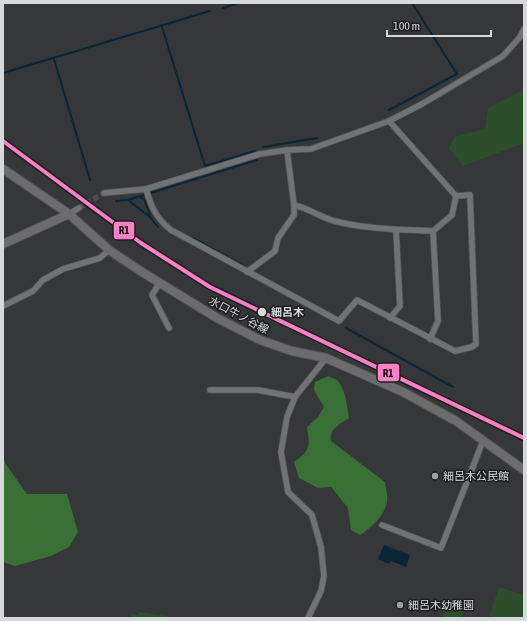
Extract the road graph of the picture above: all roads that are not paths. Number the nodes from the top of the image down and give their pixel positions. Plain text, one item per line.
1 (524, 29) edge
2 (522, 38) edge
3 (389, 121) junction
4 (287, 150) junction
5 (3, 169) edge
6 (146, 189) junction
7 (104, 193) tunnel mouth
8 (456, 196) junction
9 (294, 205) junction
10 (79, 208) tunnel mouth
11 (69, 214) junction
12 (396, 230) junction
13 (433, 231) junction
14 (3, 244) edge
15 (109, 250) junction
16 (247, 272) junction
17 (159, 284) junction
18 (3, 305) edge
19 (390, 318) junction
20 (169, 328) dead end
21 (430, 339) junction
22 (326, 358) junction
23 (210, 390) dead end
24 (295, 397) junction
25 (482, 441) junction
26 (524, 470) edge
27 (382, 525) dead end
28 (308, 618) edge

1 - 2 street
2 - 3 street
3 - 4 street
3 - 8 street
4 - 6 street
4 - 9 street
5 - 11 main road, 水口牛ノ谷線
6 - 7 street
6 - 16 street
8 - 13 street
8 - 21 street
9 - 12 street
9 - 16 street
10 - 11 street
11 - 14 main road
11 - 15 main road, 水口牛ノ谷線
12 - 13 street
12 - 19 street
13 - 21 street
15 - 17 main road, 水口牛ノ谷線
15 - 18 street
16 - 19 street
17 - 20 street
17 - 22 main road, 水口牛ノ谷線
19 - 21 street
22 - 24 street
22 - 25 main road, 水口牛ノ谷線
23 - 24 street
24 - 28 street
25 - 26 main road, 水口牛ノ谷線
25 - 27 street

